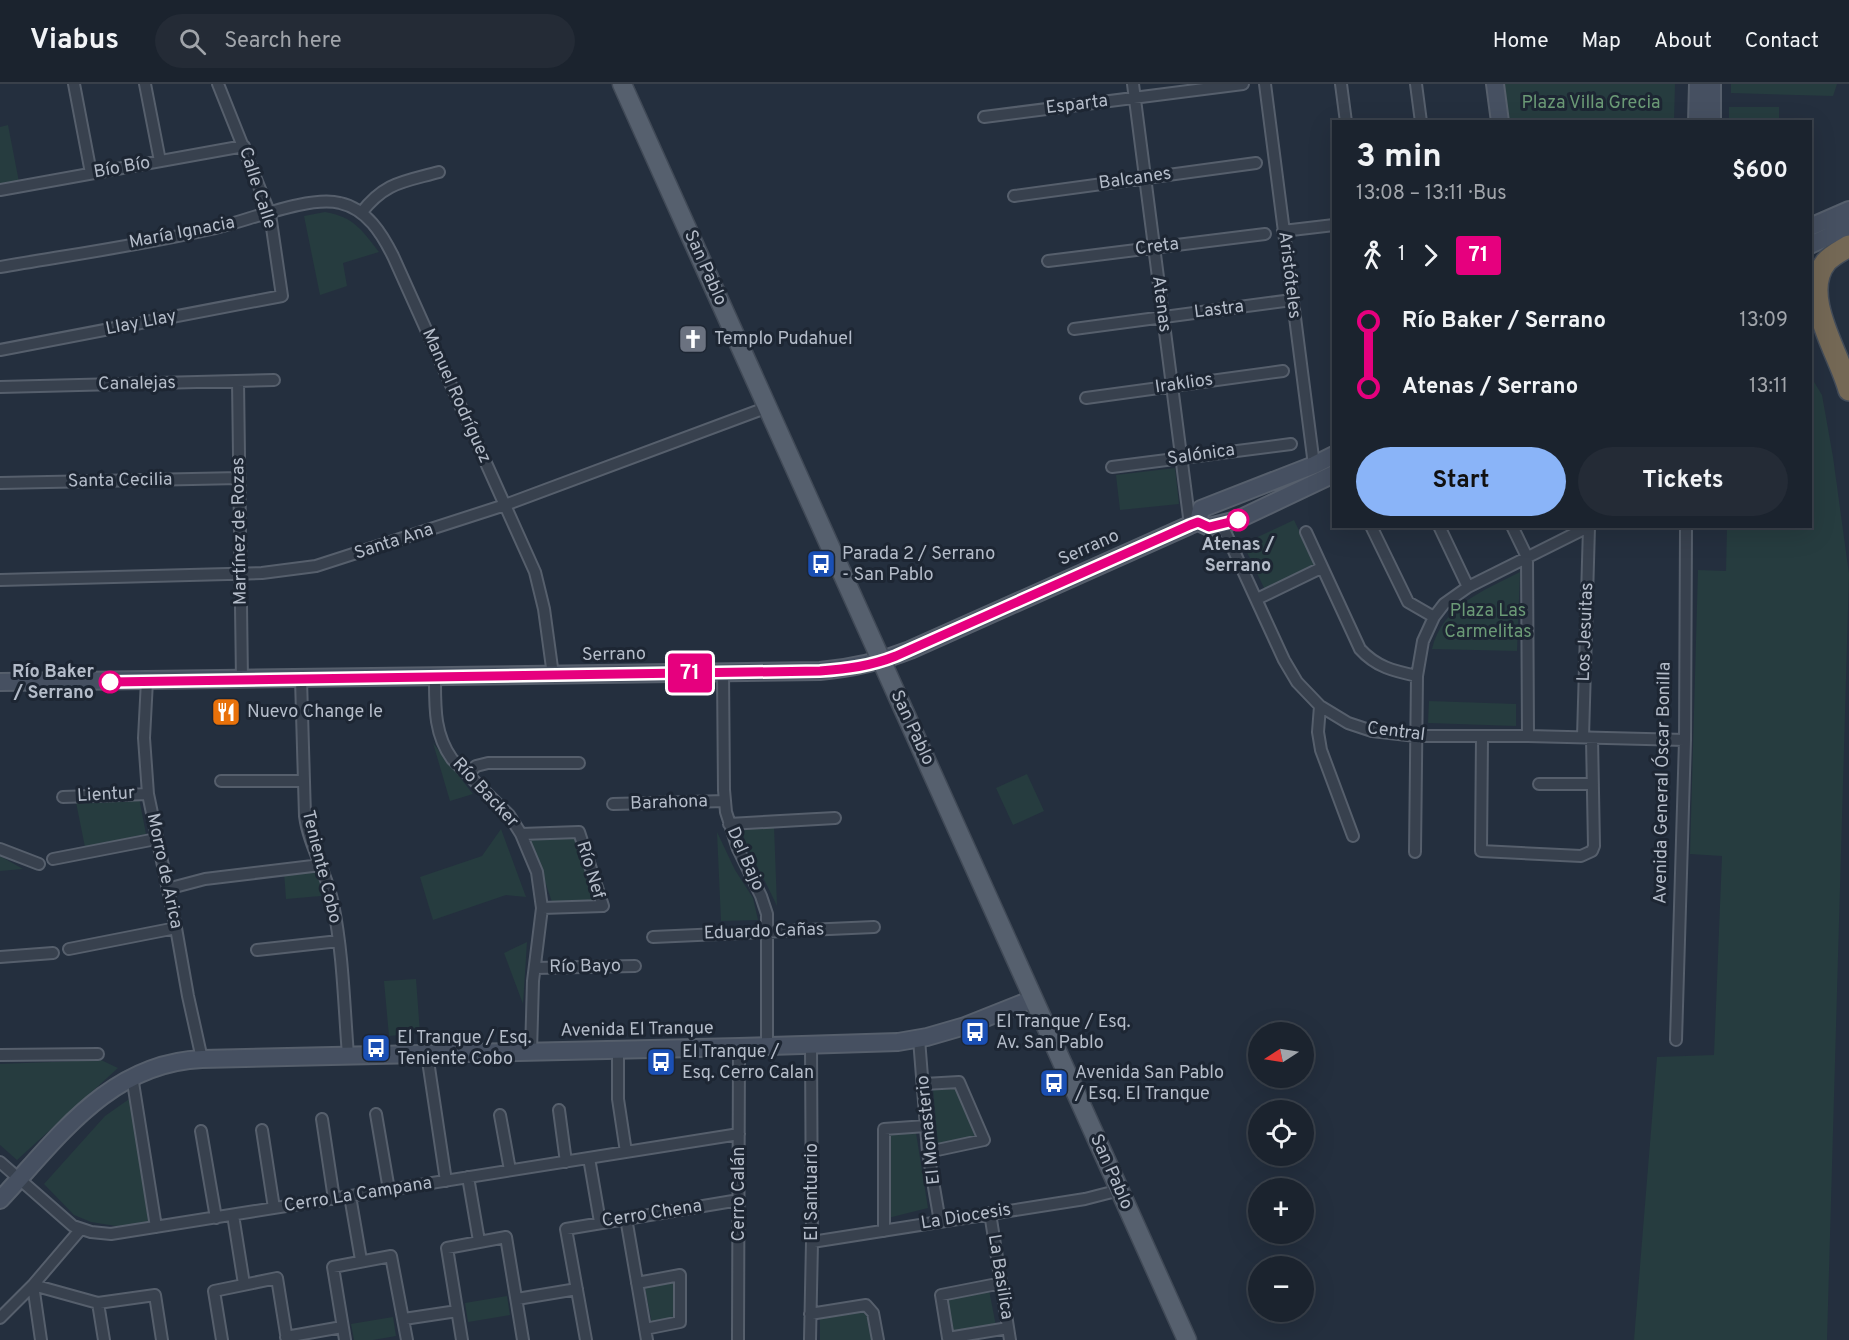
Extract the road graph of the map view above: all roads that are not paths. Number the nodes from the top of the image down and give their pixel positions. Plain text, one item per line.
1 (74, 84) edge
2 (145, 84) edge
3 (218, 84) edge
4 (622, 84) edge
5 (1133, 84) edge
6 (1242, 84) edge
7 (1264, 84) edge
8 (1341, 84) edge
9 (1416, 84) edge
10 (1495, 84) edge
11 (1698, 84) edge
12 (1712, 84) edge
13 (1135, 98) junction
14 (984, 117) dead end
15 (1346, 120) edge
16 (1421, 120) edge
17 (1500, 120) edge
18 (1697, 120) edge
19 (1712, 120) edge
20 (244, 146) junction
21 (160, 161) junction
22 (1256, 163) dead end
23 (439, 172) dead end
24 (91, 173) junction
25 (1144, 178) junction
26 (0, 190) edge
27 (1014, 196) dead end
28 (361, 213) junction
29 (270, 214) junction
30 (1332, 225) edge
31 (1812, 227) edge
32 (1848, 228) edge
33 (1283, 231) junction
34 (1265, 234) dead end
35 (1812, 243) edge
36 (1155, 248) junction
37 (1048, 261) dead end
38 (0, 267) edge
39 (282, 296) joint
40 (1292, 300) junction
41 (1163, 317) junction
42 (1812, 326) edge
43 (1074, 329) dead end
44 (1835, 349) junction
45 (0, 350) edge
46 (1283, 371) dead end
47 (274, 380) dead end
48 (238, 381) junction
49 (1172, 386) junction
50 (0, 387) edge
51 (1849, 390) edge
52 (1086, 398) dead end
53 (768, 407) junction
54 (1290, 444) dead end
55 (1332, 456) edge
56 (1181, 458) junction
57 (1314, 465) junction
58 (1112, 467) dead end
59 (1332, 475) edge
60 (240, 478) junction
61 (0, 483) edge
62 (505, 506) junction
63 (1194, 523) junction
64 (1222, 525) junction
65 (1372, 528) edge
66 (1440, 528) edge
67 (1513, 528) edge
68 (1585, 528) edge
69 (1686, 528) edge
70 (1306, 532) dead end
71 (1527, 557) junction
72 (1321, 568) junction
73 (241, 574) junction
74 (0, 580) edge
75 (1468, 587) junction
76 (1257, 599) junction
77 (1434, 617) junction
78 (882, 661) junction
79 (723, 672) junction
80 (553, 675) junction
81 (1417, 676) junction
82 (435, 677) junction
83 (301, 679) junction
84 (242, 680) junction
85 (147, 681) junction
86 (0, 682) edge
87 (1320, 706) junction
88 (1416, 736) junction
89 (1528, 736) junction
90 (1482, 737) junction
91 (1588, 738) junction
92 (1684, 740) junction
93 (579, 763) dead end
94 (468, 774) junction
95 (221, 781) dead end
96 (303, 781) junction
97 (1539, 784) dead end
98 (1593, 784) junction
99 (148, 794) junction
100 (63, 797) dead end
101 (725, 801) junction
102 (613, 804) dead end
103 (835, 818) dead end
104 (729, 824) junction
105 (521, 834) junction
106 (1353, 836) dead end
107 (156, 839) junction
108 (0, 849) edge
109 (1415, 852) dead end
110 (53, 859) dead end
111 (39, 864) dead end
112 (321, 865) junction
113 (167, 889) junction
114 (542, 908) junction
115 (874, 927) dead end
116 (176, 928) junction
117 (768, 932) junction
118 (653, 937) dead end
119 (339, 941) junction
120 (69, 949) dead end
121 (256, 950) dead end
122 (53, 953) dead end
123 (0, 957) edge
124 (635, 966) dead end
125 (535, 968) junction
126 (1033, 999) junction
127 (919, 1039) junction
128 (1676, 1040) dead end
129 (811, 1044) junction
130 (767, 1046) junction
131 (739, 1047) junction
132 (618, 1050) junction
133 (531, 1052) junction
134 (98, 1054) dead end
135 (427, 1054) junction
136 (0, 1055) edge
137 (348, 1055) junction
138 (202, 1059) junction
139 (132, 1077) junction
140 (924, 1084) junction
141 (559, 1110) dead end
142 (376, 1114) dead end
143 (500, 1115) dead end
144 (322, 1119) dead end
145 (926, 1126) junction
146 (262, 1130) dead end
147 (201, 1131) dead end
148 (739, 1134) junction
149 (626, 1152) junction
150 (928, 1152) junction
151 (589, 1158) junction
152 (0, 1162) edge
153 (566, 1162) junction
154 (510, 1170) junction
155 (468, 1177) junction
156 (19, 1179) junction
157 (446, 1181) junction
158 (389, 1190) junction
159 (1120, 1190) junction
160 (350, 1196) junction
161 (334, 1199) junction
162 (0, 1200) edge
163 (739, 1200) junction
164 (274, 1208) junction
165 (990, 1213) junction
166 (233, 1215) junction
167 (216, 1218) junction
168 (626, 1218) junction
169 (600, 1222) junction
170 (940, 1222) junction
171 (156, 1227) junction
172 (80, 1230) junction
173 (884, 1231) junction
174 (479, 1241) junction
175 (812, 1242) junction
176 (361, 1260) junction
177 (637, 1283) junction
178 (1002, 1283) junction
179 (244, 1284) junction
180 (33, 1285) junction
181 (577, 1289) junction
182 (517, 1299) junction
183 (98, 1303) junction
184 (457, 1311) junction
185 (810, 1314) junction
186 (0, 1318) edge
187 (404, 1319) junction
188 (342, 1327) junction
189 (1008, 1328) junction
190 (646, 1335) edge
191 (286, 1339) edge
192 (41, 1340) edge
193 (104, 1340) edge
194 (162, 1340) edge
195 (222, 1340) edge
196 (345, 1340) edge
197 (407, 1340) edge
198 (462, 1340) edge
199 (524, 1340) edge
200 (586, 1340) edge
201 (738, 1340) edge
202 (810, 1340) edge
203 (878, 1340) edge
204 (1010, 1340) edge
205 (1186, 1340) edge

1 - 24 street
2 - 21 street
3 - 20 street, Calle Calle
4 - 53 main road, San Pablo
5 - 13 street, Atenas
6 - 13 street, Esparta
7 - 33 street, Aristóteles
8 - 15 street
9 - 16 street
10 - 17 main road
11 - 18 main road
12 - 19 main road
13 - 14 street, Esparta
13 - 25 street, Atenas
20 - 21 street, Bío Bío
20 - 29 street, Calle Calle
21 - 24 street, Bío Bío
22 - 25 street, Balcanes
23 - 28 street
24 - 26 street, Bío Bío
25 - 27 street, Balcanes
25 - 36 street, Atenas
28 - 29 street, María Ignacia
28 - 62 street, Manuel Rodríguez
29 - 38 street, María Ignacia
29 - 39 street, Calle Calle
30 - 33 street
31 - 32 main road
32 - 35 main road
32 - 44 highway
33 - 40 street, Aristóteles
34 - 36 street, Creta
36 - 37 street, Creta
36 - 41 street, Atenas
39 - 45 street, Llay Llay
40 - 41 street, Lastra
40 - 57 street, Aristóteles
41 - 43 street, Lastra
41 - 49 street, Atenas
42 - 44 highway
44 - 51 highway
46 - 49 street, Iraklios
47 - 48 street, Canalejas
48 - 50 street, Canalejas
48 - 60 street, Martínez de Rozas
49 - 52 street, Iraklios
49 - 56 street, Atenas
53 - 62 street, Santa Ana
53 - 78 main road, San Pablo
54 - 56 street, Salónica
55 - 57 main road, Serrano
56 - 58 street, Salónica
56 - 63 street, Atenas
57 - 63 main road, Serrano
59 - 64 main road
60 - 61 street, Santa Cecilia
60 - 73 street, Martínez de Rozas
62 - 73 street, Santa Ana
62 - 80 street, Manuel Rodríguez
63 - 64 main road
63 - 78 main road, Serrano
64 - 76 street, Central
65 - 77 street
66 - 75 street
67 - 71 street
68 - 71 street
68 - 91 street, Los Jesuitas
69 - 92 street, Avenida General Óscar Bonilla
70 - 72 street
71 - 75 street
71 - 89 street
72 - 76 street
72 - 81 street
73 - 74 street, Santa Ana
73 - 84 street, Martínez de Rozas
75 - 77 street
76 - 87 street, Central
77 - 81 street
78 - 79 main road, Serrano
78 - 126 main road, San Pablo
79 - 80 main road, Serrano
79 - 101 street, Del Bajo
80 - 82 main road, Serrano
81 - 88 street
82 - 83 main road, Serrano
82 - 94 street, Río Backer
83 - 84 main road, Serrano
83 - 96 street, Teniente Cobo
84 - 85 main road, Serrano
85 - 86 main road, Serrano
85 - 99 street, Morro de Arica
87 - 88 street, Central
87 - 106 street
88 - 90 street, Central
88 - 109 street
89 - 90 street, Central
89 - 91 street, Central
90 - 98 street, Los Jesuitas
91 - 92 street, Central
91 - 98 street, Los Jesuitas
92 - 128 street, Avenida General Óscar Bonilla
93 - 94 street
94 - 105 street, Río Backer
95 - 96 street
96 - 112 street, Teniente Cobo
97 - 98 street
99 - 100 street, Lientur
99 - 107 street, Morro de Arica
101 - 102 street, Barahona
101 - 104 street, Del Bajo
103 - 104 street, Barahona
104 - 117 street, Del Bajo
105 - 114 street, Río Backer
105 - 114 street, Río Nef
107 - 110 street
107 - 113 street, Morro de Arica
108 - 111 street
112 - 113 street
112 - 119 street, Teniente Cobo
113 - 116 street, Morro de Arica
114 - 125 street, Río Backer
115 - 117 street, Eduardo Cañas
116 - 120 street
116 - 138 street, Morro de Arica
117 - 118 street, Eduardo Cañas
117 - 130 street, Del Bajo
119 - 121 street
119 - 137 street, Teniente Cobo
122 - 123 street
124 - 125 street, Río Bayo
125 - 133 street, Río Backer
126 - 127 main road, Avenida El Tranque
126 - 159 main road, San Pablo
127 - 129 main road, Avenida El Tranque
127 - 140 street, El Monasterio
129 - 130 main road, Avenida El Tranque
129 - 175 street, El Santuario
130 - 131 main road, Avenida El Tranque
131 - 132 main road, Avenida El Tranque
131 - 148 street, Cerro Calán
132 - 133 main road, Avenida El Tranque
132 - 149 street
133 - 135 main road, Avenida El Tranque
134 - 136 street
135 - 137 main road, Avenida El Tranque
135 - 157 street
137 - 138 main road, Avenida El Tranque
138 - 139 main road, Avenida El Tranque
139 - 156 main road, Avenida El Tranque
139 - 171 street
140 - 145 street, El Monasterio
140 - 150 street
141 - 153 street
142 - 158 street
143 - 154 street
144 - 161 street
145 - 150 street, El Monasterio
145 - 173 street
146 - 164 street
147 - 167 street
148 - 149 street, Cerro La Campana
148 - 163 street, Cerro Calán
149 - 151 street, Cerro La Campana
150 - 170 street, El Monasterio
151 - 153 street, Cerro La Campana
151 - 169 street
152 - 156 street, Cerro La Campana
153 - 154 street, Cerro La Campana
154 - 155 street, Cerro La Campana
155 - 157 street, Cerro La Campana
155 - 174 street
156 - 162 main road, Avenida El Tranque
156 - 172 street, Cerro La Campana
157 - 158 street, Cerro La Campana
158 - 160 street, Cerro La Campana
159 - 165 street, La Diocesis
159 - 205 main road, San Pablo
160 - 161 street, Cerro La Campana
160 - 176 street
161 - 164 street, Cerro La Campana
163 - 168 street, Cerro Chena
163 - 201 street, Cerro Calán
164 - 166 street, Cerro La Campana
165 - 170 street, La Diocesis
165 - 178 street, La Basilica
166 - 167 street, Cerro La Campana
166 - 179 street
167 - 171 street, Cerro La Campana
168 - 169 street, Cerro Chena
168 - 177 street
169 - 181 street, Cerro Chena
170 - 173 street, La Diocesis
171 - 172 street, Cerro La Campana
172 - 180 street
173 - 175 street, La Diocesis
174 - 182 street
174 - 184 street
175 - 185 street, El Santuario
176 - 187 street
176 - 188 street
177 - 190 street
177 - 190 street
178 - 189 street, La Basilica
178 - 189 street
179 - 191 street
179 - 195 street
180 - 183 street
180 - 186 street
180 - 192 street
181 - 182 street
181 - 200 street
182 - 199 street
183 - 193 street
183 - 194 street
184 - 187 street
184 - 198 street
185 - 202 street, El Santuario
185 - 203 street
187 - 197 street
188 - 191 street
188 - 196 street
189 - 204 street, La Basilica

